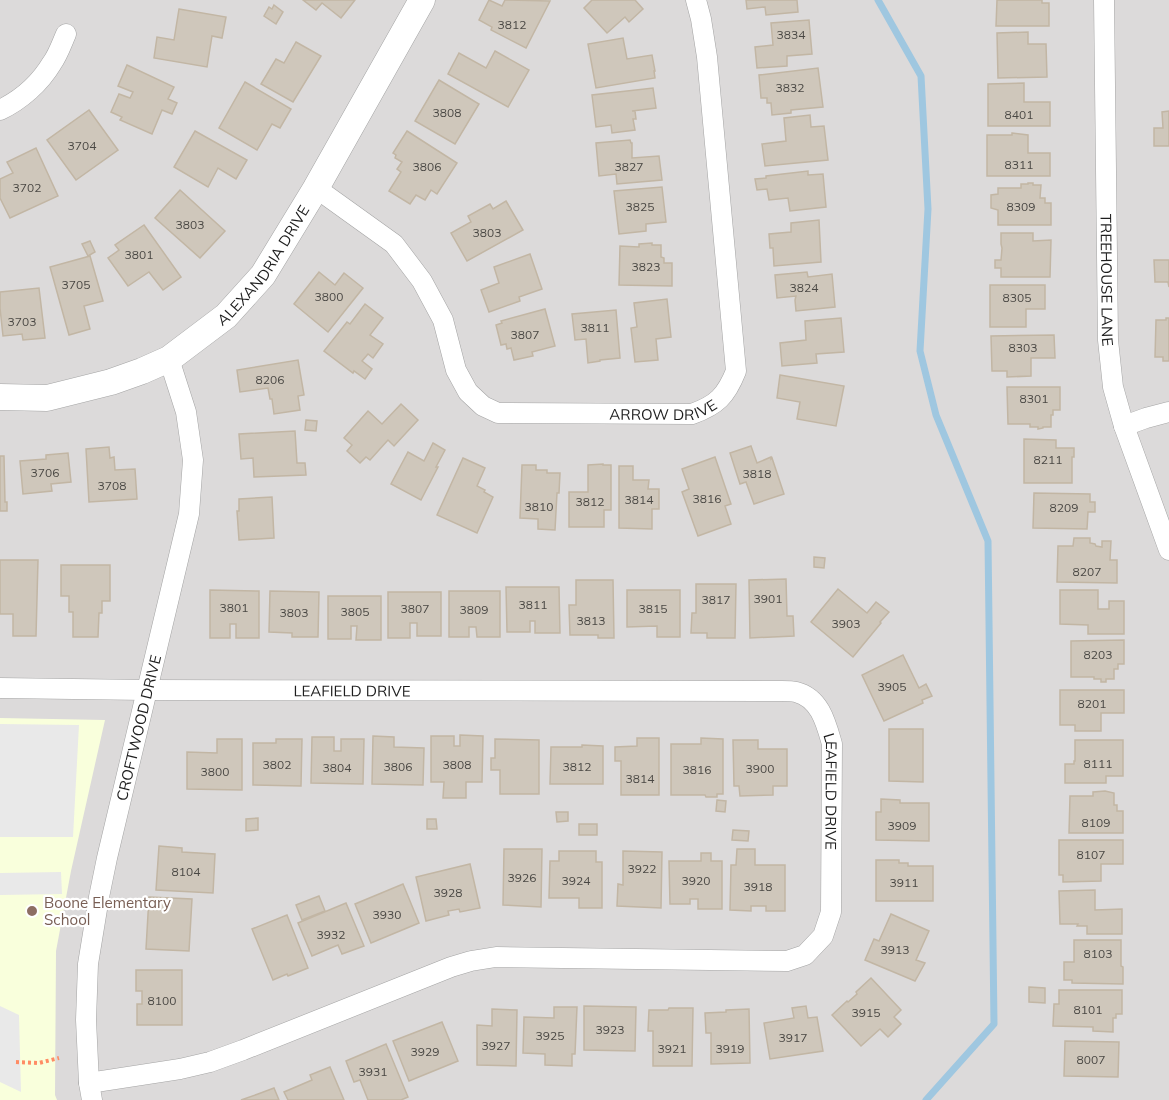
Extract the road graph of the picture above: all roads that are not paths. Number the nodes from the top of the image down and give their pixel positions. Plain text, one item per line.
1 (422, 0) edge
2 (696, 0) edge
3 (1104, 0) edge
4 (66, 33) dead end
5 (0, 110) edge
6 (316, 188) junction
7 (169, 359) junction
8 (0, 397) edge
9 (1169, 412) edge
10 (1124, 426) junction
11 (1169, 550) edge
12 (0, 688) edge
13 (146, 690) junction
14 (90, 1092) edge

1 - 6 street, ALEXANDRIA DRIVE
2 - 6 street, ARROW DRIVE
3 - 10 street, TREEHOUSE LANE
4 - 5 street
6 - 7 street, ALEXANDRIA DRIVE
7 - 8 street, ALEXANDRIA DRIVE
7 - 13 street, CROFTWOOD DRIVE
9 - 10 street
10 - 11 street, TREEHOUSE LANE
12 - 13 street, LEAFIELD DRIVE
13 - 14 street, CROFTWOOD DRIVE
13 - 14 street, LEAFIELD DRIVE

